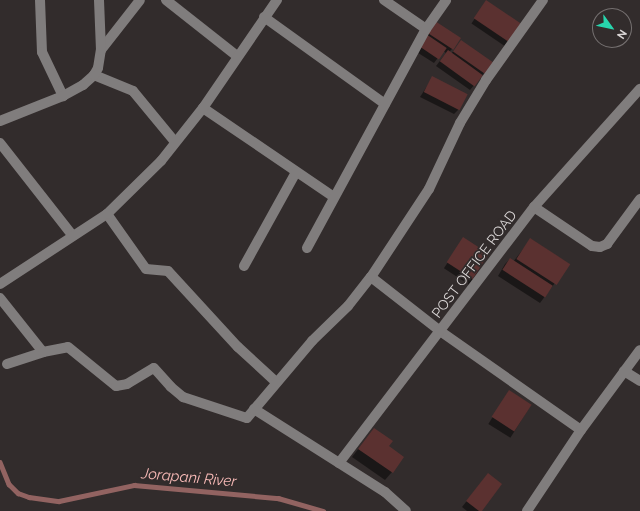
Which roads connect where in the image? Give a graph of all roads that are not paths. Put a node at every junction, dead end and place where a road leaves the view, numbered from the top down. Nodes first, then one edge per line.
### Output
1 (40, 0) edge
2 (99, 0) edge
3 (140, 0) edge
4 (166, 0) edge
5 (277, 0) edge
6 (384, 0) edge
7 (446, 0) edge
8 (543, 0) edge
9 (264, 17) junction
10 (426, 29) junction
11 (101, 50) junction
12 (237, 56) junction
13 (94, 75) junction
14 (640, 89) edge
15 (63, 96) junction
16 (385, 104) junction
17 (203, 108) junction
18 (0, 121) edge
19 (176, 142) junction
20 (0, 144) edge
21 (296, 172) junction
22 (334, 197) junction
23 (640, 199) edge
24 (534, 208) junction
25 (107, 214) junction
26 (73, 236) junction
27 (307, 248) dead end
28 (244, 266) dead end
29 (372, 277) junction
30 (0, 284) edge
31 (0, 298) edge
32 (440, 331) junction
33 (640, 350) edge
34 (43, 352) junction
35 (7, 364) dead end
36 (624, 371) junction
37 (640, 381) edge
38 (276, 382) junction
39 (254, 409) junction
40 (581, 430) junction
41 (339, 462) junction
42 (406, 511) edge
43 (527, 511) edge

1 - 15 street
2 - 11 street
3 - 11 street
4 - 12 street
5 - 9 street
6 - 10 street
7 - 10 street
8 - 29 street
9 - 12 street
9 - 16 street
10 - 16 street
11 - 13 street
12 - 17 street
13 - 15 street
13 - 19 street
14 - 24 street, POST OFFICE ROAD
15 - 18 street
16 - 22 street
17 - 19 street
17 - 21 street
19 - 25 street
20 - 26 street
21 - 22 street
21 - 28 street
22 - 27 street
23 - 24 street
24 - 32 street, POST OFFICE ROAD
25 - 26 street
25 - 38 street
26 - 30 street
29 - 32 street
29 - 38 street
31 - 34 street
32 - 40 street
32 - 41 street, POST OFFICE ROAD
33 - 36 street
34 - 35 street
34 - 39 street
36 - 37 street
36 - 40 street
38 - 39 street
39 - 41 street
40 - 43 street
41 - 42 street

